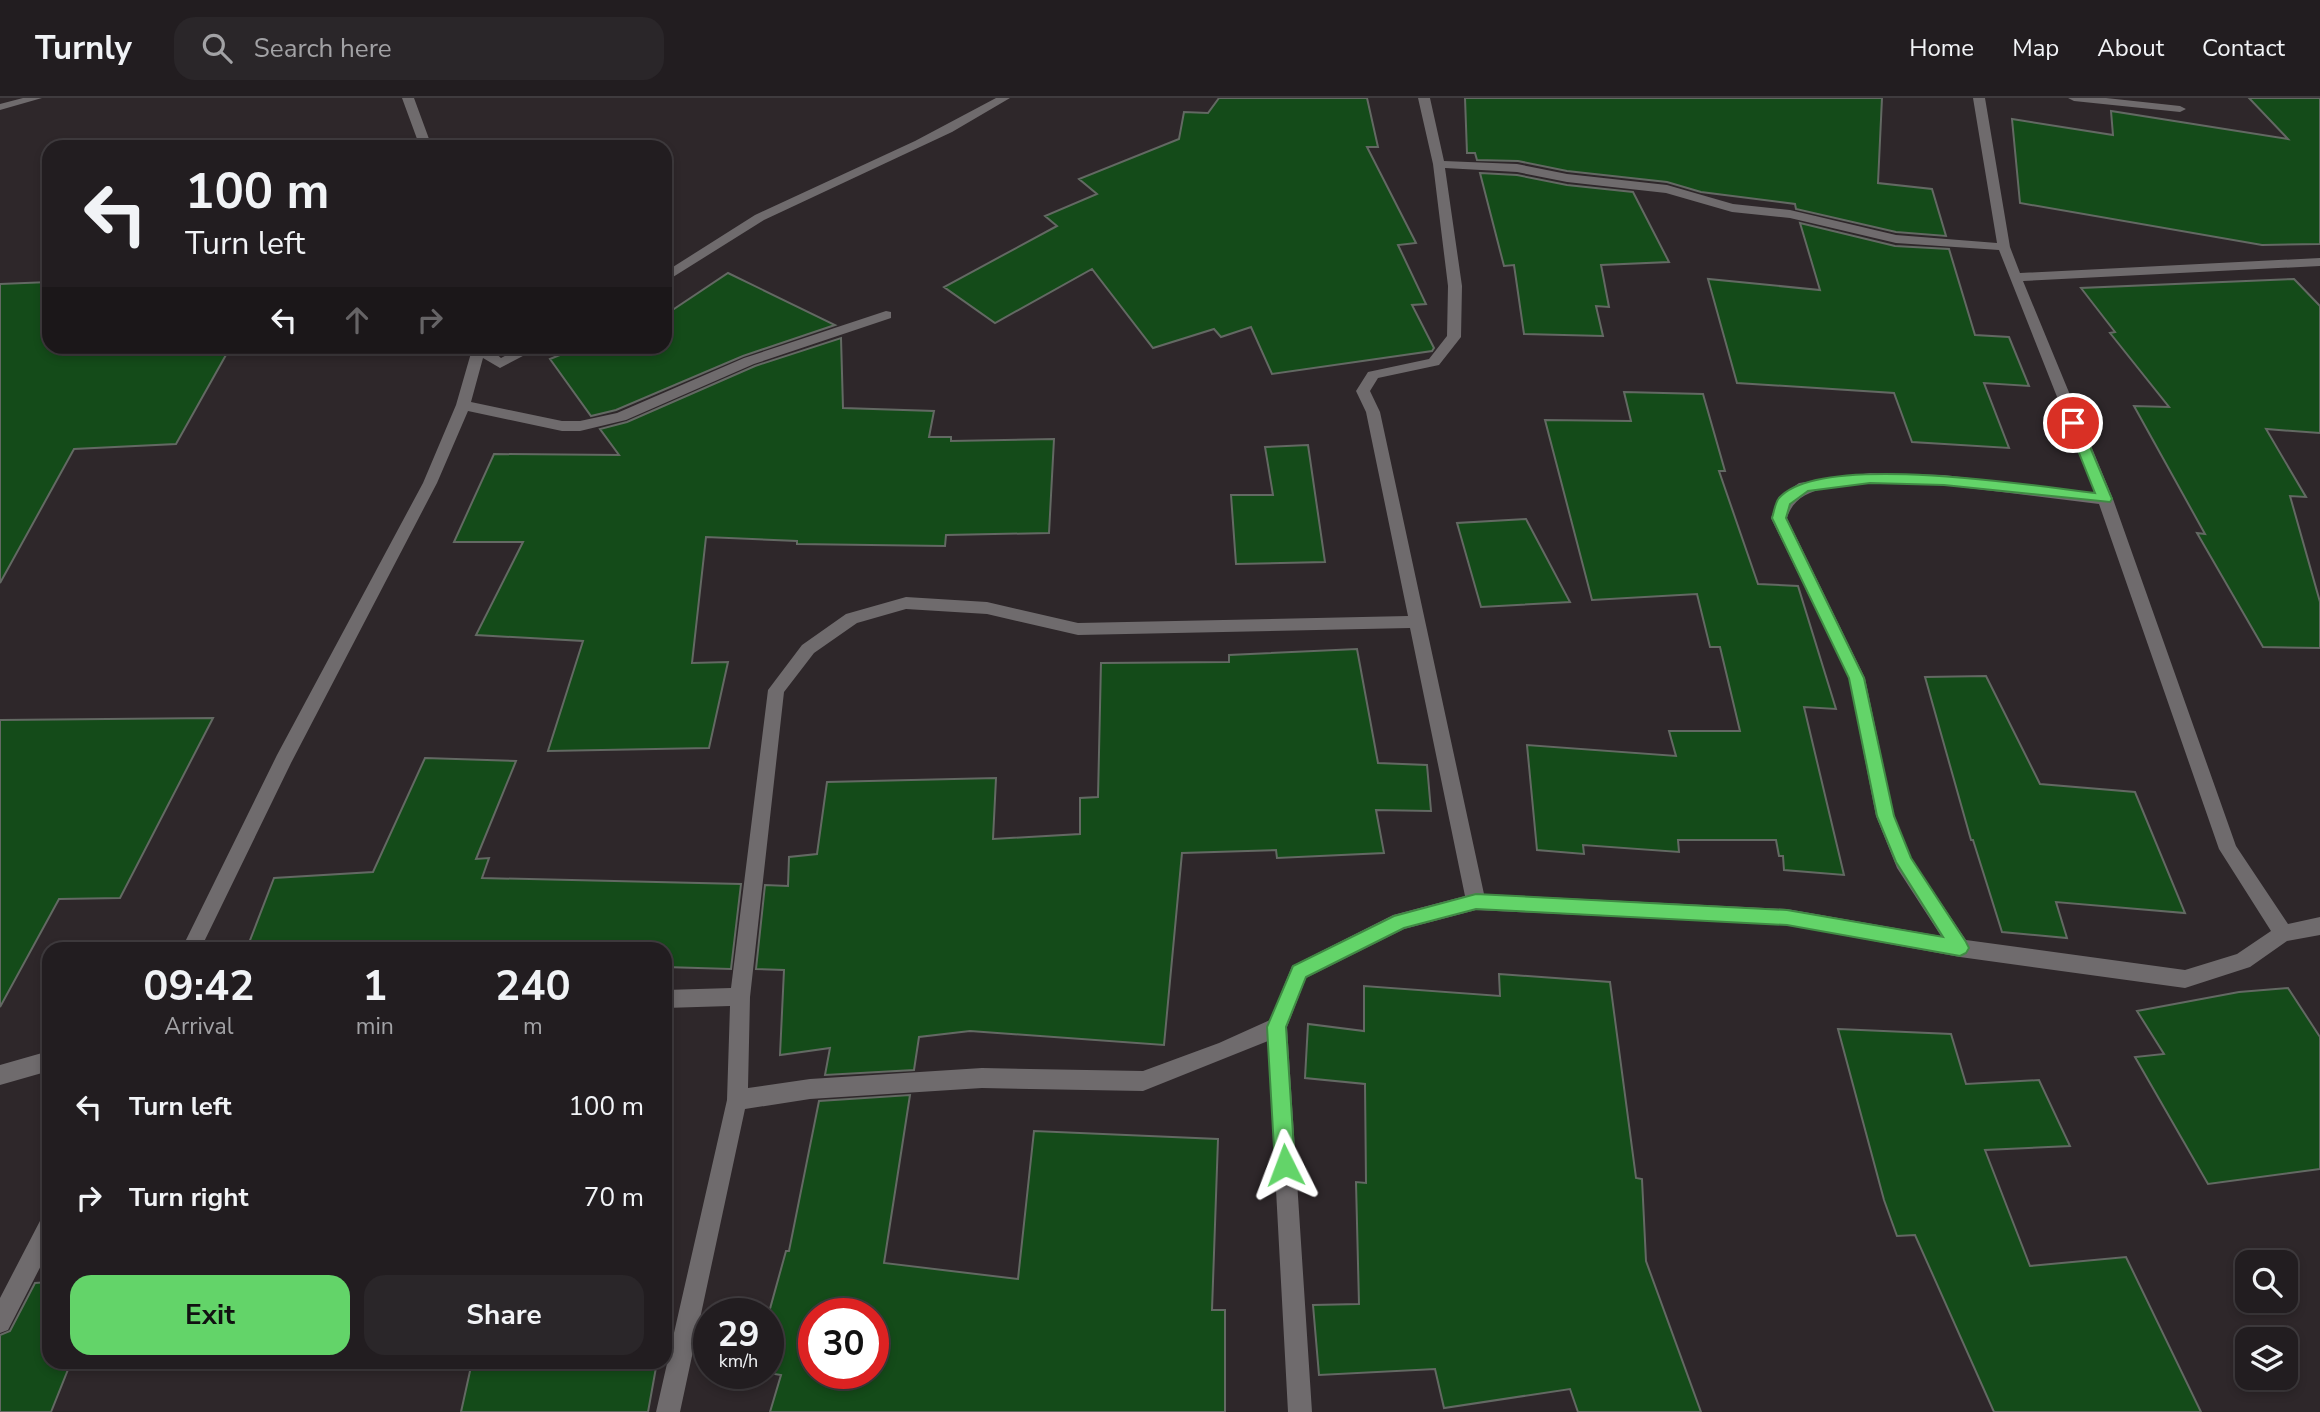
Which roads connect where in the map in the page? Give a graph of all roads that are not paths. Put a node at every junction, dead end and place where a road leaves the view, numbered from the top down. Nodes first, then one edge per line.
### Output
1 (36, 98) edge
2 (408, 98) edge
3 (1004, 98) edge
4 (1424, 98) edge
5 (1979, 98) edge
6 (2074, 98) edge
7 (0, 107) edge
8 (2180, 109) dead end
9 (423, 140) edge
10 (1438, 164) junction
11 (2004, 247) junction
12 (2320, 262) edge
13 (672, 273) edge
14 (2015, 277) junction
15 (886, 315) dead end
16 (478, 354) edge
17 (488, 354) edge
18 (520, 354) edge
19 (463, 405) junction
20 (2105, 499) junction
21 (1419, 622) junction
22 (1476, 902) junction
23 (2320, 926) edge
24 (2283, 933) junction
25 (194, 942) edge
26 (1960, 948) junction
27 (740, 997) junction
28 (672, 999) edge
29 (1277, 1027) junction
30 (42, 1063) edge
31 (0, 1075) edge
32 (737, 1100) junction
33 (42, 1241) edge
34 (0, 1322) edge
35 (668, 1412) edge
36 (1300, 1412) edge

1 - 7 street
2 - 9 street
3 - 13 street
4 - 10 street
5 - 11 street
6 - 8 street
10 - 11 street
10 - 21 street
11 - 14 street
12 - 14 street
14 - 20 street
15 - 19 street
16 - 19 street
17 - 18 street
19 - 25 street
20 - 24 street
20 - 26 street
21 - 22 street
21 - 27 street
22 - 26 street
22 - 29 street
23 - 24 street
24 - 26 street
27 - 28 street
27 - 32 street
29 - 32 street
29 - 36 street
30 - 31 street
32 - 35 street
33 - 34 street

